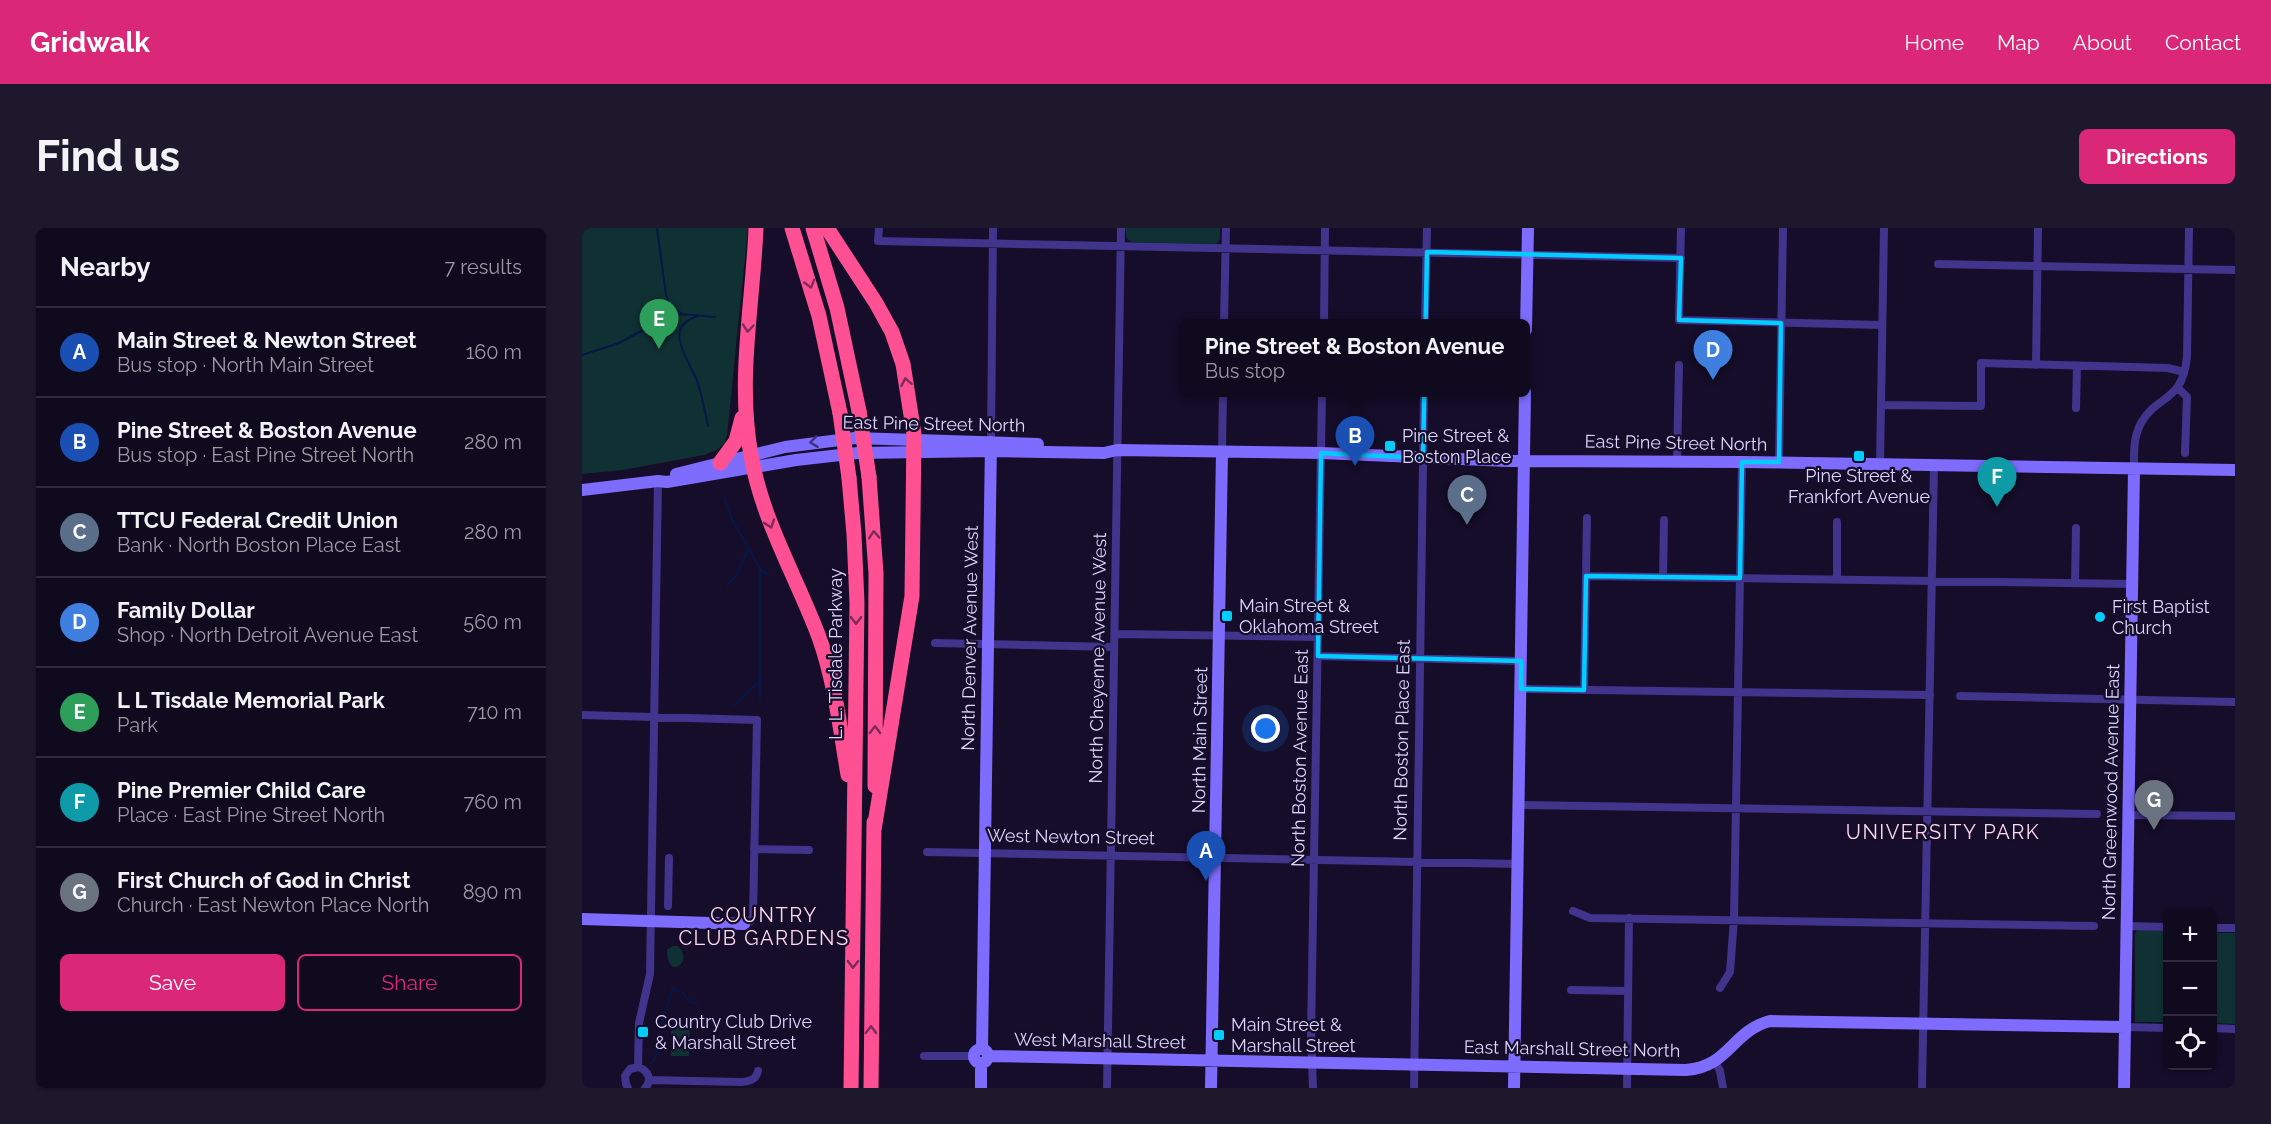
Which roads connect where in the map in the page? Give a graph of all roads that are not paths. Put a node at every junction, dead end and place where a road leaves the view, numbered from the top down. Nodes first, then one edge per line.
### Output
1 (756, 228) edge
2 (792, 228) edge
3 (813, 228) edge
4 (827, 228) edge
5 (879, 228) edge
6 (993, 228) edge
7 (1121, 228) edge
8 (1226, 228) edge
9 (1325, 228) edge
10 (1427, 228) edge
11 (1528, 228) edge
12 (1681, 228) edge
13 (1783, 228) edge
14 (1884, 228) edge
15 (2038, 228) edge
16 (2189, 228) edge
17 (993, 244) junction
18 (1121, 247) junction
19 (1226, 249) junction
20 (1325, 250) junction
21 (1427, 252) junction
22 (1528, 255) junction
23 (1680, 258) junction
24 (1938, 264) dead end
25 (2037, 266) junction
26 (2188, 269) junction
27 (2235, 270) edge
28 (1224, 319) edge
29 (1324, 319) edge
30 (1425, 319) edge
31 (1526, 319) edge
32 (1781, 323) junction
33 (1882, 325) junction
34 (1679, 365) dead end
35 (2036, 365) junction
36 (2077, 366) junction
37 (2184, 372) junction
38 (2176, 390) junction
39 (1223, 397) edge
40 (1322, 397) edge
41 (1424, 397) edge
42 (1525, 397) edge
43 (746, 400) junction
44 (1881, 405) junction
45 (2076, 408) dead end
46 (915, 446) junction
47 (991, 447) junction
48 (1117, 450) junction
49 (1222, 452) junction
50 (1321, 453) junction
51 (2185, 453) dead end
52 (1423, 458) junction
53 (1524, 460) junction
54 (752, 461) junction
55 (1677, 461) junction
56 (1742, 462) junction
57 (1779, 462) junction
58 (720, 463) junction
59 (1880, 464) junction
60 (1934, 465) junction
61 (2134, 469) junction
62 (2235, 470) edge
63 (658, 481) junction
64 (582, 489) edge
65 (1587, 518) dead end
66 (1664, 520) dead end
67 (1837, 522) dead end
68 (2076, 528) dead end
69 (1586, 576) junction
70 (1663, 576) junction
71 (1740, 578) junction
72 (1837, 579) junction
73 (1932, 581) junction
74 (2075, 583) junction
75 (2132, 584) junction
76 (1114, 634) junction
77 (1219, 634) junction
78 (1318, 637) junction
79 (935, 643) dead end
80 (988, 644) junction
81 (1114, 647) junction
82 (1318, 656) junction
83 (1420, 659) junction
84 (1521, 661) junction
85 (1521, 689) junction
86 (1584, 690) junction
87 (1737, 692) junction
88 (1930, 695) junction
89 (1960, 696) dead end
90 (2130, 700) junction
91 (2235, 702) edge
92 (582, 716) edge
93 (655, 717) junction
94 (1519, 805) junction
95 (1736, 808) junction
96 (1928, 810) junction
97 (2097, 814) dead end
98 (2128, 815) junction
99 (2235, 816) edge
100 (855, 820) junction
101 (874, 831) junction
102 (754, 849) junction
103 (809, 850) dead end
104 (927, 852) dead end
105 (985, 854) junction
106 (1112, 856) junction
107 (669, 858) dead end
108 (1215, 858) junction
109 (1314, 860) junction
110 (1416, 862) junction
111 (1518, 864) junction
112 (668, 906) dead end
113 (1573, 911) dead end
114 (582, 918) edge
115 (1629, 918) junction
116 (1734, 919) junction
117 (651, 920) junction
118 (1924, 922) junction
119 (744, 924) joint
120 (2094, 926) dead end
121 (2127, 926) junction
122 (2163, 927) edge
123 (2217, 928) edge
124 (2235, 928) edge
125 (1720, 988) dead end
126 (1571, 990) dead end
127 (1628, 991) junction
128 (1923, 1023) junction
129 (2125, 1027) junction
130 (2163, 1028) edge
131 (2217, 1028) edge
132 (2235, 1029) edge
133 (924, 1056) dead end
134 (981, 1056) junction
135 (1108, 1059) junction
136 (1212, 1060) junction
137 (1715, 1062) junction
138 (1312, 1063) junction
139 (1414, 1065) junction
140 (638, 1067) junction
141 (1514, 1067) junction
142 (1627, 1068) junction
143 (758, 1071) dead end
144 (647, 1084) edge
145 (741, 1085) edge
146 (628, 1088) edge
147 (850, 1088) edge
148 (870, 1088) edge
149 (981, 1088) edge
150 (1107, 1088) edge
151 (1212, 1088) edge
152 (1313, 1088) edge
153 (1414, 1088) edge
154 (1514, 1088) edge
155 (1627, 1088) edge
156 (1723, 1088) edge
157 (1922, 1088) edge
158 (2124, 1088) edge

1 -> 43 highway
2 -> 100 highway, L. L. Tisdale Parkway, bridge
101 -> 3 highway, bridge
46 -> 4 highway
5 - 17 street
6 - 17 street, North Denver Avenue West
7 - 18 street, North Cheyenne Avenue West
8 - 19 street
9 - 20 street
10 - 21 street
11 - 22 street
12 - 23 street
13 - 32 street
14 - 33 street
15 - 25 street
16 - 26 street
17 - 18 street
17 - 47 street, North Denver Avenue West
18 - 19 street
18 - 48 street, North Cheyenne Avenue West
19 - 20 street
19 - 28 street
20 - 21 street
20 - 29 street
21 - 22 street
21 - 30 street
22 - 23 street
22 - 31 street
23 - 32 street
24 - 25 street
25 - 26 street
25 - 35 street
26 - 27 street
26 - 37 street
32 - 33 street
32 - 57 street
33 - 44 street
34 - 55 street
35 - 36 street
35 - 44 street
36 - 37 street
36 - 45 street
37 - 38 street
38 - 51 street
38 - 61 street, North Greenwood Avenue East
39 - 49 street, North Main Street
40 - 50 street, North Boston Avenue East
41 - 52 street, North Boston Place East
42 - 53 street
43 - 54 highway
43 - 58 highway
44 - 59 street
46 - 47 street, East Pine Street North
46 - 54 street, East Pine Street North
46 - 101 highway
47 - 48 street, East Pine Street North
47 - 80 street, North Denver Avenue West
48 - 49 street, East Pine Street North
48 - 76 street, North Cheyenne Avenue West
49 - 50 street, East Pine Street North
49 - 77 street, North Main Street
50 - 52 street, East Pine Street North
50 - 78 street, North Boston Avenue East
52 - 53 street, East Pine Street North
52 - 83 street, North Boston Place East
53 - 55 street, East Pine Street North
53 - 84 street
54 - 58 street
54 - 63 street
54 -> 100 highway
55 - 56 street, East Pine Street North
56 - 57 street, East Pine Street North
56 - 71 street
57 - 59 street, East Pine Street North
58 - 63 street
59 - 60 street, East Pine Street North
60 - 61 street, East Pine Street North
60 - 73 street
61 - 62 street, East Pine Street North
61 - 75 street, North Greenwood Avenue East
63 - 64 street
63 - 93 street
65 - 69 street
66 - 70 street
67 - 72 street
68 - 74 street
69 - 70 street
69 - 86 street
70 - 71 street
71 - 72 street
71 - 87 street
72 - 73 street
73 - 74 street
73 - 88 street
74 - 75 street
75 - 90 street, North Greenwood Avenue East
76 - 77 street
76 - 81 street, North Cheyenne Avenue West
77 - 78 street
77 - 108 street, North Main Street
78 - 82 street, North Boston Avenue East
79 - 80 street
80 - 81 street
80 - 105 street, North Denver Avenue West
81 - 106 street, North Cheyenne Avenue West
82 - 83 street
82 - 109 street, North Boston Avenue East
83 - 84 street
83 - 110 street, North Boston Place East
84 - 85 street
85 - 86 street
85 - 94 street
86 - 87 street
87 - 88 street
87 - 95 street
88 - 96 street
89 - 90 street
90 - 91 street
90 - 98 street, North Greenwood Avenue East
92 - 93 street
93 - 102 street
93 - 117 street
94 - 95 street
94 - 111 street
95 - 96 street
95 - 116 street
96 - 97 street
96 - 118 street
98 - 99 street
98 - 121 street, North Greenwood Avenue East
100 -> 147 highway, L. L. Tisdale Parkway
148 -> 101 highway
102 - 103 street
102 - 119 street
104 - 105 street, West Newton Street
105 - 106 street, West Newton Street
105 - 134 street, North Denver Avenue West
106 - 108 street, West Newton Street
106 - 135 street, North Cheyenne Avenue West
107 - 112 street
108 - 109 street, West Newton Street
108 - 136 street, North Main Street
109 - 110 street, West Newton Street
109 - 138 street, North Boston Avenue East
110 - 111 street, West Newton Street
110 - 139 street, North Boston Place East
111 - 141 street
113 - 115 street
114 - 117 street
115 - 116 street
115 - 127 street
116 - 118 street
116 - 125 street
117 - 119 street
117 - 140 street
118 - 120 street
118 - 128 street
121 - 122 street
121 - 129 street, North Greenwood Avenue East
123 - 124 street
126 - 127 street
127 - 142 street
128 - 129 street, East Marshall Street North
128 - 137 street, East Marshall Street North
128 - 157 street
129 - 130 street, East Marshall Street North
129 - 158 street, North Greenwood Avenue East
131 - 132 street
133 - 134 street, West Marshall Street
134 - 135 street, West Marshall Street
134 - 149 street, North Denver Avenue West
135 - 136 street, West Marshall Street
135 - 150 street, North Cheyenne Avenue West
136 - 138 street, East Marshall Street North
136 - 151 street, North Main Street
137 - 142 street, East Marshall Street North
137 - 156 street
138 - 139 street, East Marshall Street North
138 - 152 street, North Boston Avenue East
139 - 141 street, East Marshall Street North
139 - 153 street, North Boston Place East
140 - 144 street
140 - 146 street
141 - 142 street, East Marshall Street North
141 - 154 street
142 - 155 street
143 - 145 street
144 - 145 street

